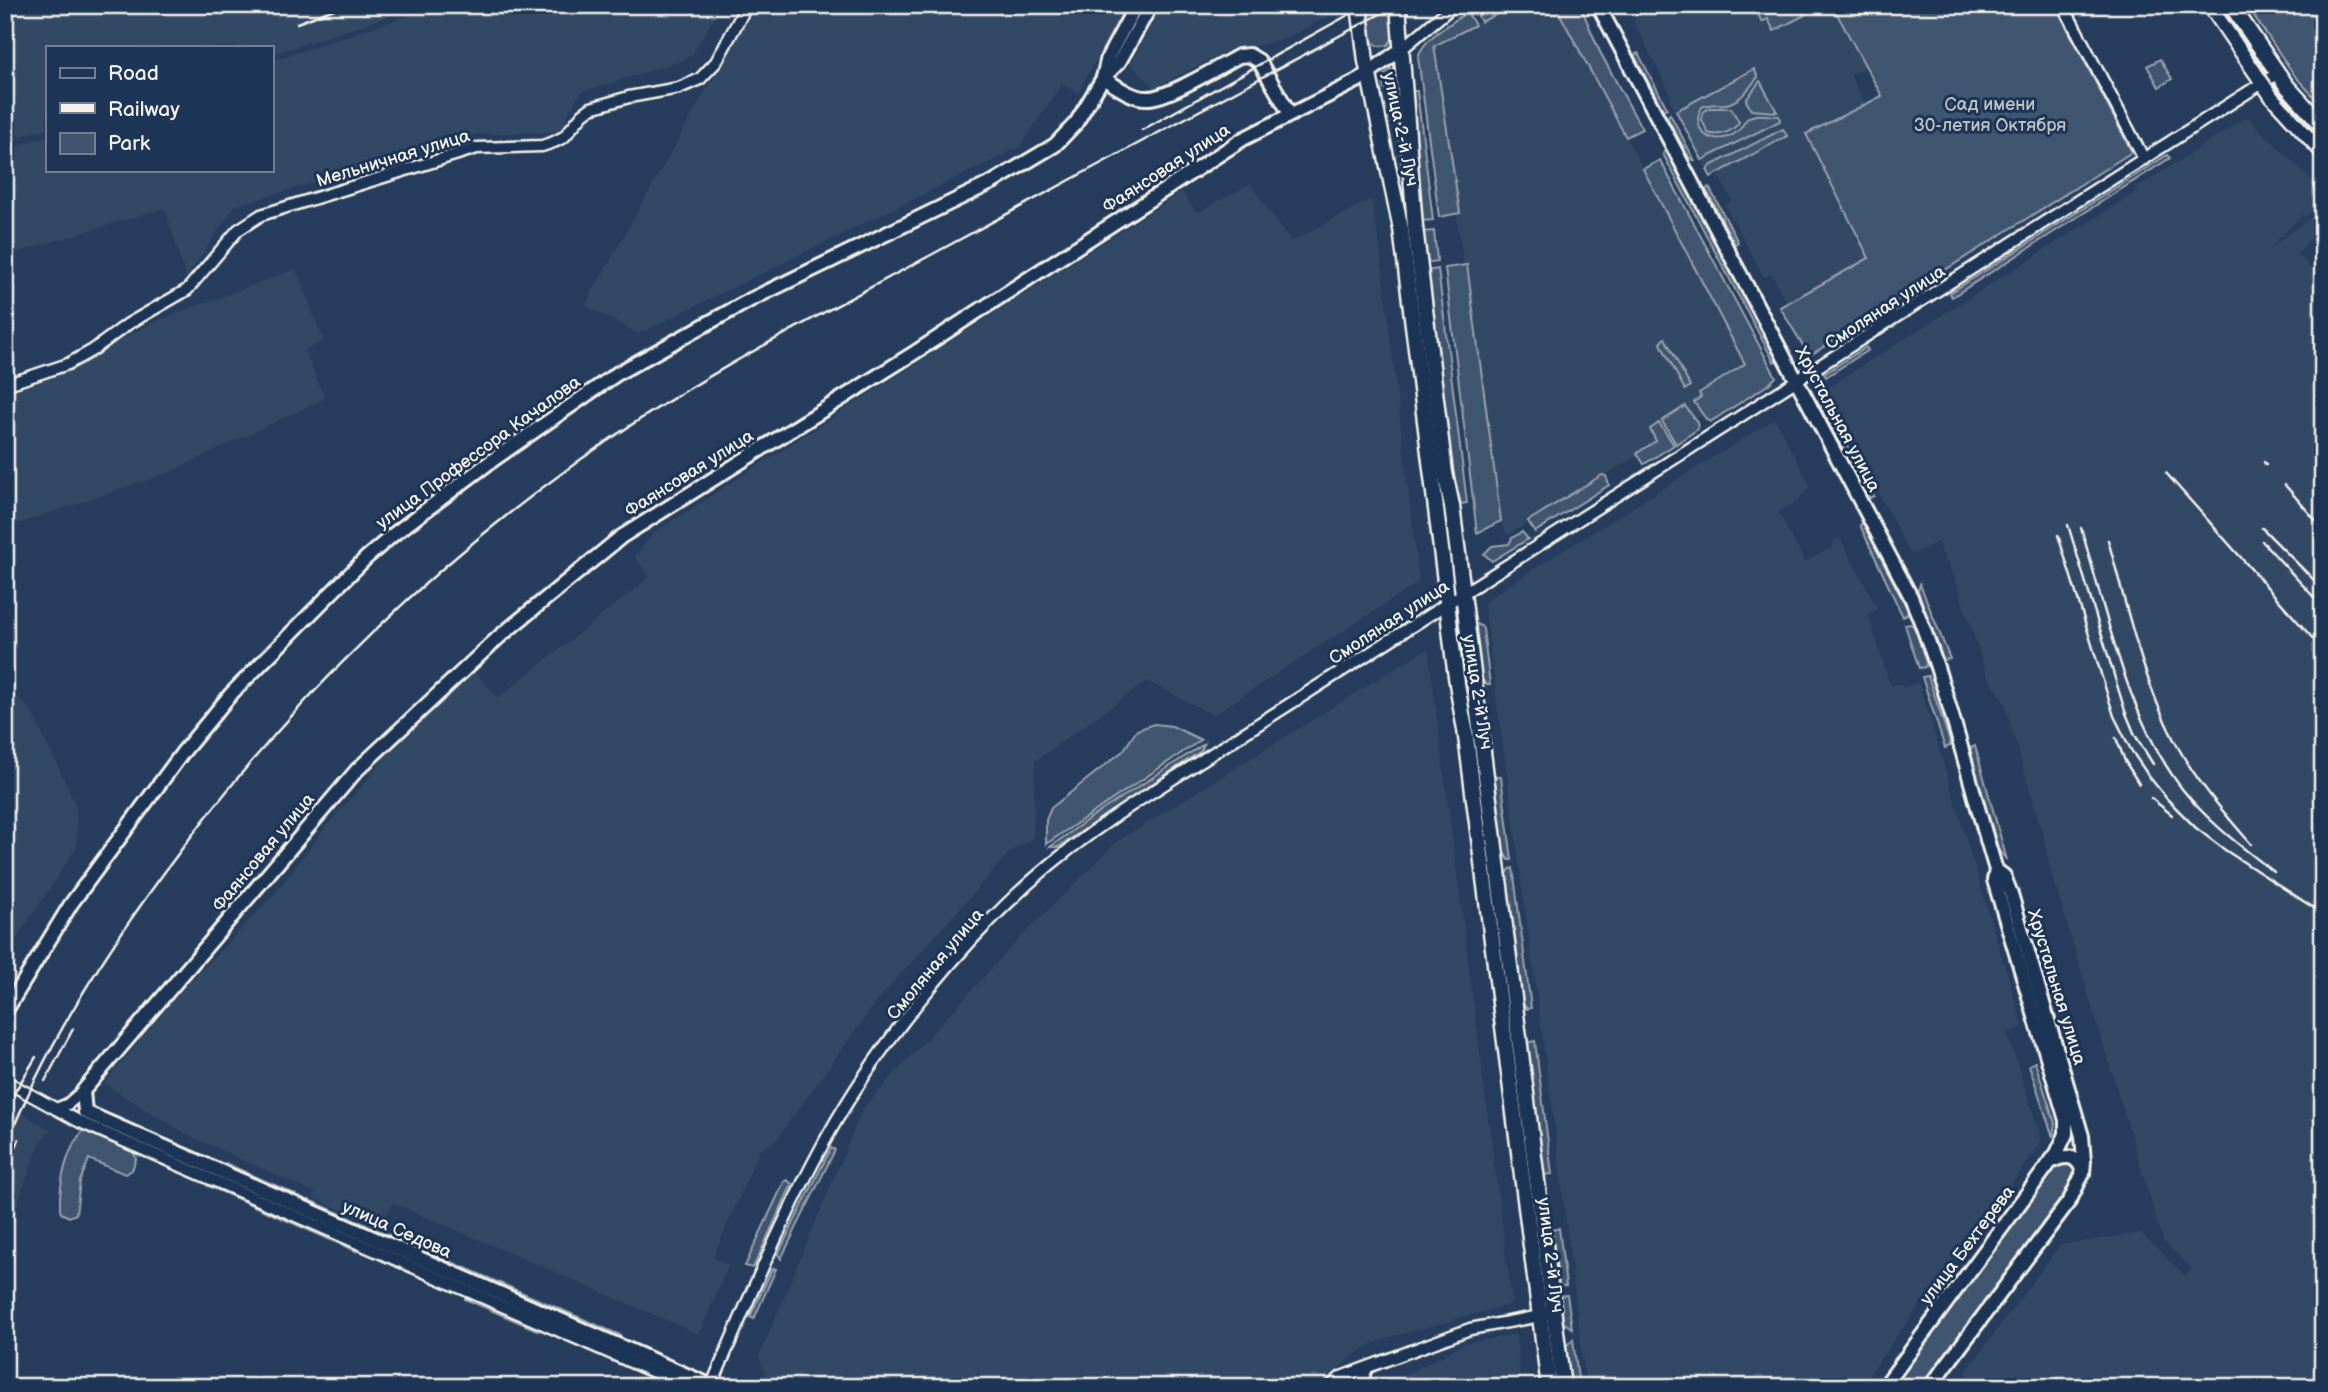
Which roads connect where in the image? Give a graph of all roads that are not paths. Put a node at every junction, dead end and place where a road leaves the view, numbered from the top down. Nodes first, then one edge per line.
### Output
1 (747, 5) edge
2 (1136, 5) edge
3 (1151, 5) edge
4 (1359, 5) edge
5 (1398, 5) edge
6 (1454, 5) edge
7 (1598, 5) edge
8 (2063, 5) edge
9 (2210, 5) edge
10 (2231, 5) edge
11 (1403, 48) junction
12 (1370, 72) junction
13 (2278, 73) junction
14 (1103, 79) junction
15 (2263, 83) junction
16 (1290, 114) junction
17 (2323, 126) edge
18 (2323, 152) edge
19 (2144, 159) junction
20 (1798, 380) junction
21 (5, 385) edge
22 (1463, 593) junction
23 (1448, 603) junction
24 (5, 1012) edge
25 (5, 1081) edge
26 (83, 1091) junction
27 (56, 1109) junction
28 (2072, 1119) junction
29 (2052, 1161) junction
30 (2083, 1173) junction
31 (1547, 1315) junction
32 (1367, 1368) junction
33 (712, 1386) edge
34 (688, 1387) edge
35 (1330, 1387) edge
36 (1360, 1387) edge
37 (1549, 1387) edge
38 (1563, 1387) edge
39 (1884, 1387) edge
40 (1930, 1387) edge

1 - 21 street, Мельничная улица
2 - 14 street, улица Профессора Качалова
3 - 14 street, улица Профессора Качалова
4 - 12 main road, улица 2-й Луч
5 - 11 main road, улица 2-й Луч
6 - 11 street, Фаянсовая улица
7 - 20 street, Хрустальная улица
8 - 19 street
9 - 15 main road
10 - 13 main road
11 - 12 street, Фаянсовая улица
11 - 22 main road, улица 2-й Луч
12 - 16 street, Фаянсовая улица
12 - 23 main road, улица 2-й Луч
13 - 15 street, Смоляная улица
13 - 17 main road
14 - 16 street
14 - 24 street, улица Профессора Качалова
15 - 18 main road
15 - 19 street, Смоляная улица
16 - 26 street, Фаянсовая улица
19 - 20 street, Смоляная улица
20 - 22 street, Смоляная улица
20 - 28 street, Хрустальная улица
22 - 23 street, Смоляная улица
22 - 31 main road, улица 2-й Луч
23 - 31 main road, улица 2-й Луч
23 - 33 street, Смоляная улица
25 - 27 street, улица Седова
26 - 27 street, Фаянсовая улица
26 - 33 street, улица Седова
27 - 34 street, улица Седова
28 - 29 street, улица Бехтерева
28 - 30 street
29 - 30 street
29 - 39 street, улица Бехтерева
30 - 40 street
31 - 32 street
31 - 37 main road, улица 2-й Луч
31 - 38 main road, улица 2-й Луч
32 - 35 street
32 - 36 street

